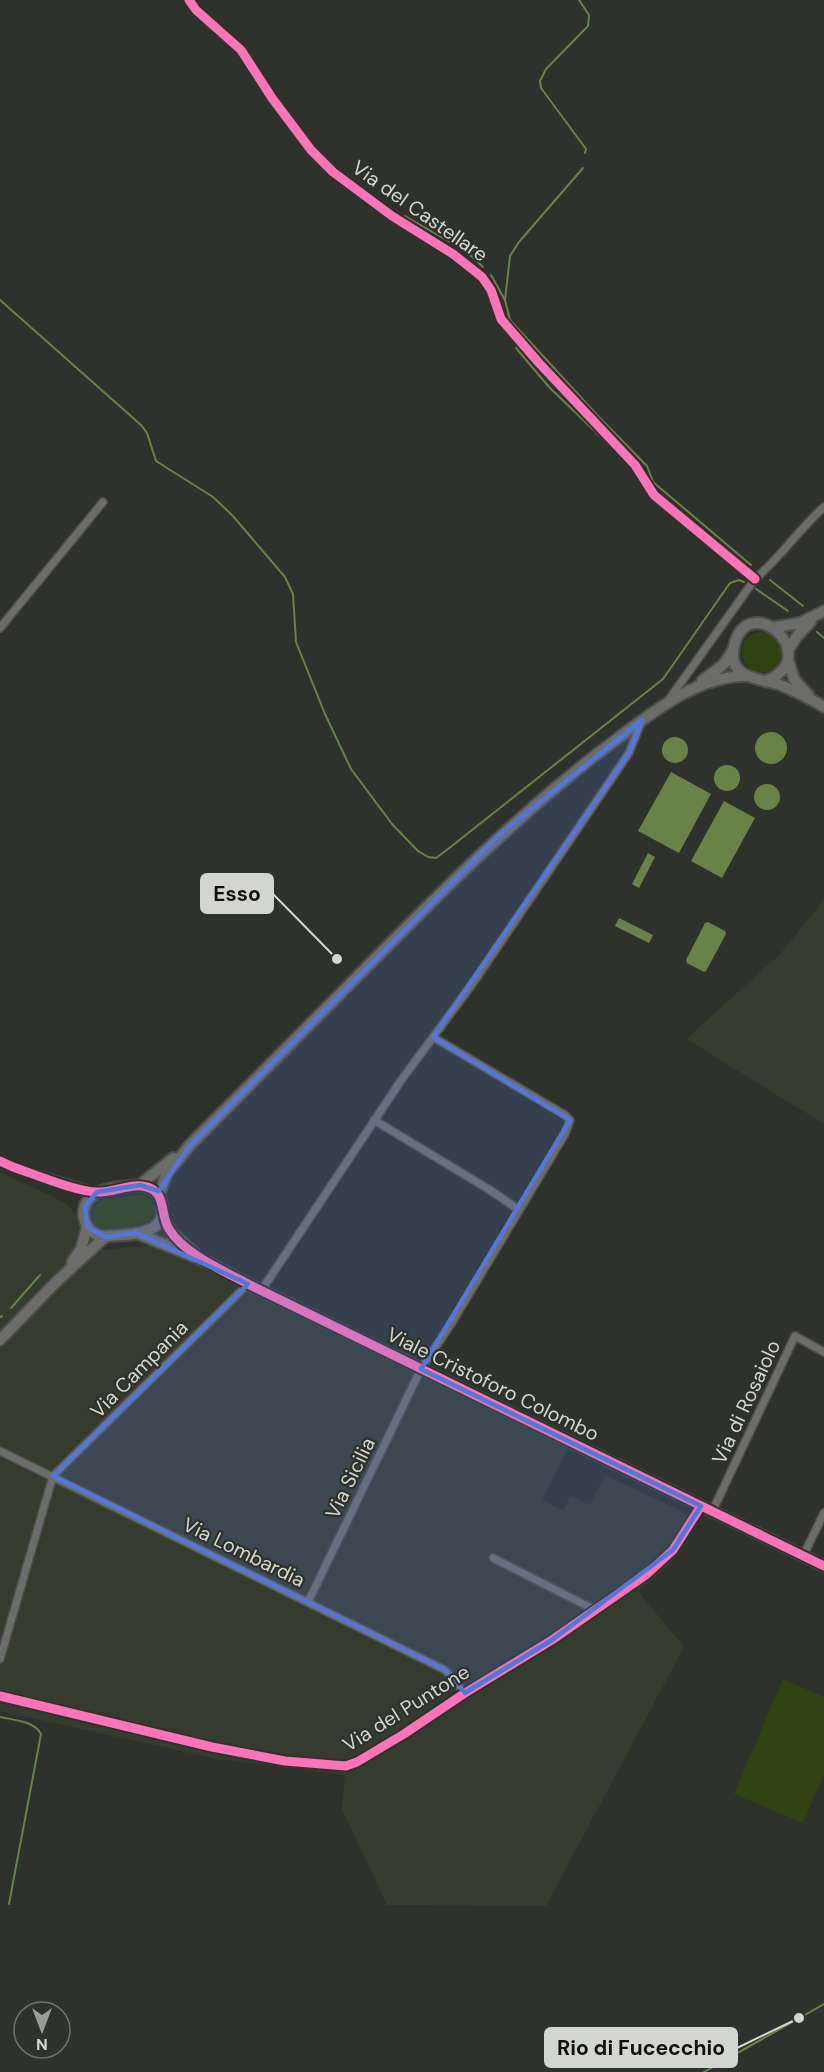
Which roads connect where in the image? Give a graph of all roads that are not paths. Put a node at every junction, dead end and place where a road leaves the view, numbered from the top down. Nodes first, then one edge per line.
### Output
1 (189, 0) edge
2 (102, 502) dead end
3 (824, 507) edge
4 (755, 579) junction
5 (823, 612) edge
6 (776, 627) junction
7 (0, 628) edge
8 (791, 646) junction
9 (733, 650) junction
10 (789, 663) junction
11 (746, 676) junction
12 (768, 680) junction
13 (688, 691) junction
14 (813, 700) junction
15 (667, 703) junction
16 (824, 707) edge
17 (642, 720) junction
18 (433, 1037) junction
19 (374, 1120) junction
20 (190, 1145) junction
21 (0, 1161) edge
22 (140, 1185) junction
23 (97, 1192) junction
24 (159, 1195) junction
25 (519, 1210) junction
26 (162, 1215) junction
27 (87, 1227) junction
28 (136, 1233) junction
29 (105, 1237) junction
30 (207, 1262) junction
31 (56, 1282) junction
32 (248, 1284) junction
33 (261, 1291) junction
34 (0, 1340) edge
35 (824, 1352) edge
36 (421, 1369) junction
37 (0, 1451) edge
38 (53, 1476) junction
39 (701, 1506) junction
40 (712, 1512) junction
41 (824, 1513) edge
42 (803, 1556) junction
43 (493, 1558) dead end
44 (824, 1566) edge
45 (308, 1602) junction
46 (595, 1610) junction
47 (0, 1659) edge
48 (465, 1692) junction
49 (0, 1696) edge

1 - 4 street, Via del Castellare
2 - 7 street
3 - 4 street
4 - 15 street
5 - 6 main road
5 - 8 main road
6 - 8 main road
6 - 9 main road
8 - 10 main road
9 - 11 main road
9 - 13 main road
10 - 12 main road
10 - 14 main road
11 - 12 main road
11 - 13 main road
12 - 14 main road
13 - 15 main road
14 - 16 main road
15 - 17 main road
17 - 18 street
17 - 20 main road
18 - 19 street
18 - 25 street, Via Sicilia
19 - 25 street
19 - 33 street
20 - 22 main road
20 - 24 main road
21 - 23 street
22 - 23 main road
22 - 24 main road
23 - 27 main road
24 - 26 main road
25 - 36 street, Via Sicilia
26 - 28 main road
26 - 30 main road, Viale Cristoforo Colombo
27 - 29 main road
27 - 31 main road
28 - 29 main road
28 - 30 main road, Viale Cristoforo Colombo
29 - 31 main road
30 - 32 main road, Viale Cristoforo Colombo
31 - 34 main road
32 - 33 main road, Viale Cristoforo Colombo
32 - 38 street, Via Campania
33 - 36 main road, Viale Cristoforo Colombo
35 - 40 street, Via di Rosaiolo
36 - 39 main road, Viale Cristoforo Colombo
36 - 45 street, Via Sicilia
37 - 38 street, Via Lombardia
38 - 45 street, Via Lombardia
38 - 47 street
39 - 40 main road, Viale Cristoforo Colombo
39 - 46 street, Via del Puntone
40 - 42 main road, Viale Cristoforo Colombo
41 - 42 street
42 - 44 main road, Viale Cristoforo Colombo
43 - 46 street
45 - 48 street, Via Lombardia
46 - 48 street, Via del Puntone
48 - 49 street, Via del Puntone

